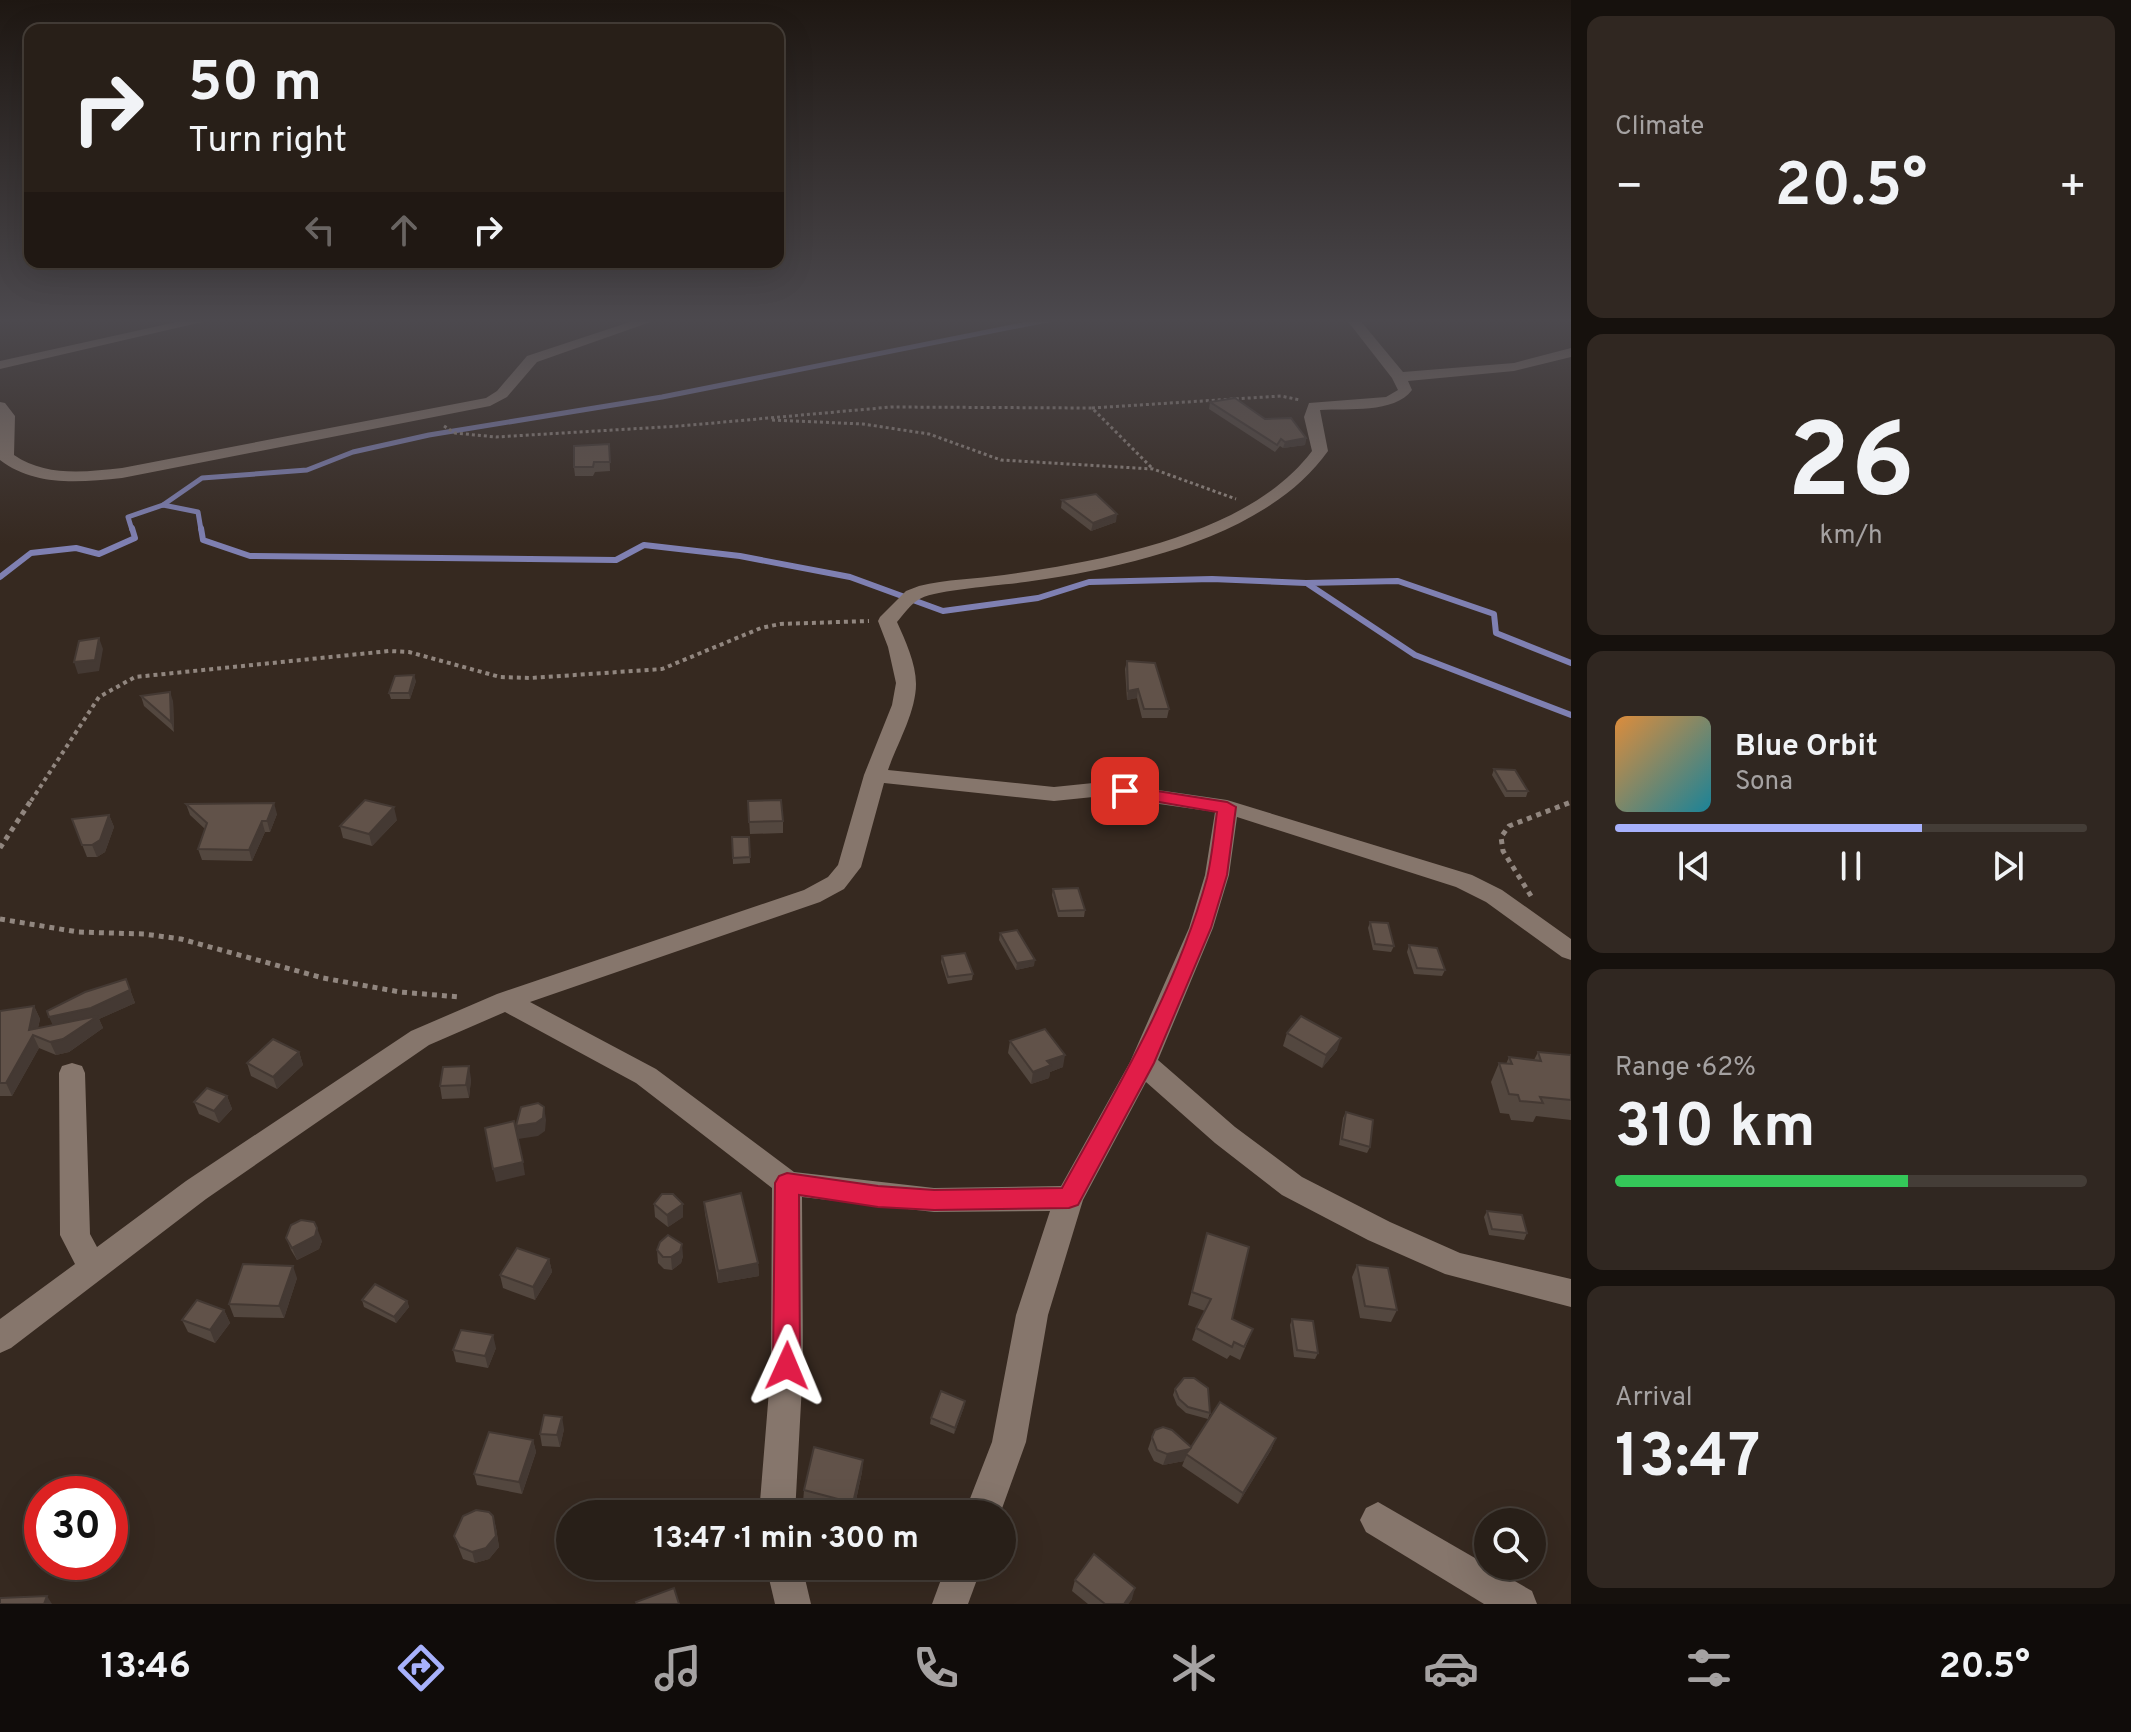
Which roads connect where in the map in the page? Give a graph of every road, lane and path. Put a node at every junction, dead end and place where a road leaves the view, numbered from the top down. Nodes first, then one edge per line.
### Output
1 (502, 394) edge
2 (1402, 394) edge
3 (0, 406) edge
4 (1314, 406) junction
5 (1092, 408) junction
6 (753, 419) junction
7 (442, 425) dead end
8 (1153, 469) junction
9 (1258, 507) junction
10 (887, 621) junction
11 (875, 775) junction
12 (1571, 802) edge
13 (1227, 807) junction
14 (0, 848) edge
15 (1533, 899) dead end
16 (0, 920) edge
17 (1571, 951) edge
18 (460, 997) dead end
19 (506, 1001) junction
20 (1143, 1063) junction
21 (72, 1073) dead end
22 (787, 1183) junction
23 (1069, 1198) junction
24 (93, 1268) junction
25 (1571, 1293) edge
26 (0, 1338) edge
27 (778, 1500) edge
28 (987, 1500) edge
29 (1378, 1520) dead end
30 (787, 1580) edge
31 (959, 1580) edge
32 (793, 1604) edge
33 (950, 1604) edge
34 (1519, 1604) edge

1 - 3 street
2 - 4 street
4 - 5 path
4 - 9 street
5 - 6 path
5 - 8 path
6 - 7 path
6 - 8 path
8 - 9 path
9 - 10 street
10 - 11 street
10 - 14 path
11 - 13 street
11 - 19 street
12 - 15 path
13 - 17 street
13 - 20 street
16 - 18 path
19 - 22 street
19 - 24 street
20 - 23 street
20 - 25 street
21 - 24 street
22 - 23 street
22 - 27 street
23 - 28 street
24 - 26 street
29 - 34 street
30 - 32 street
31 - 33 street

